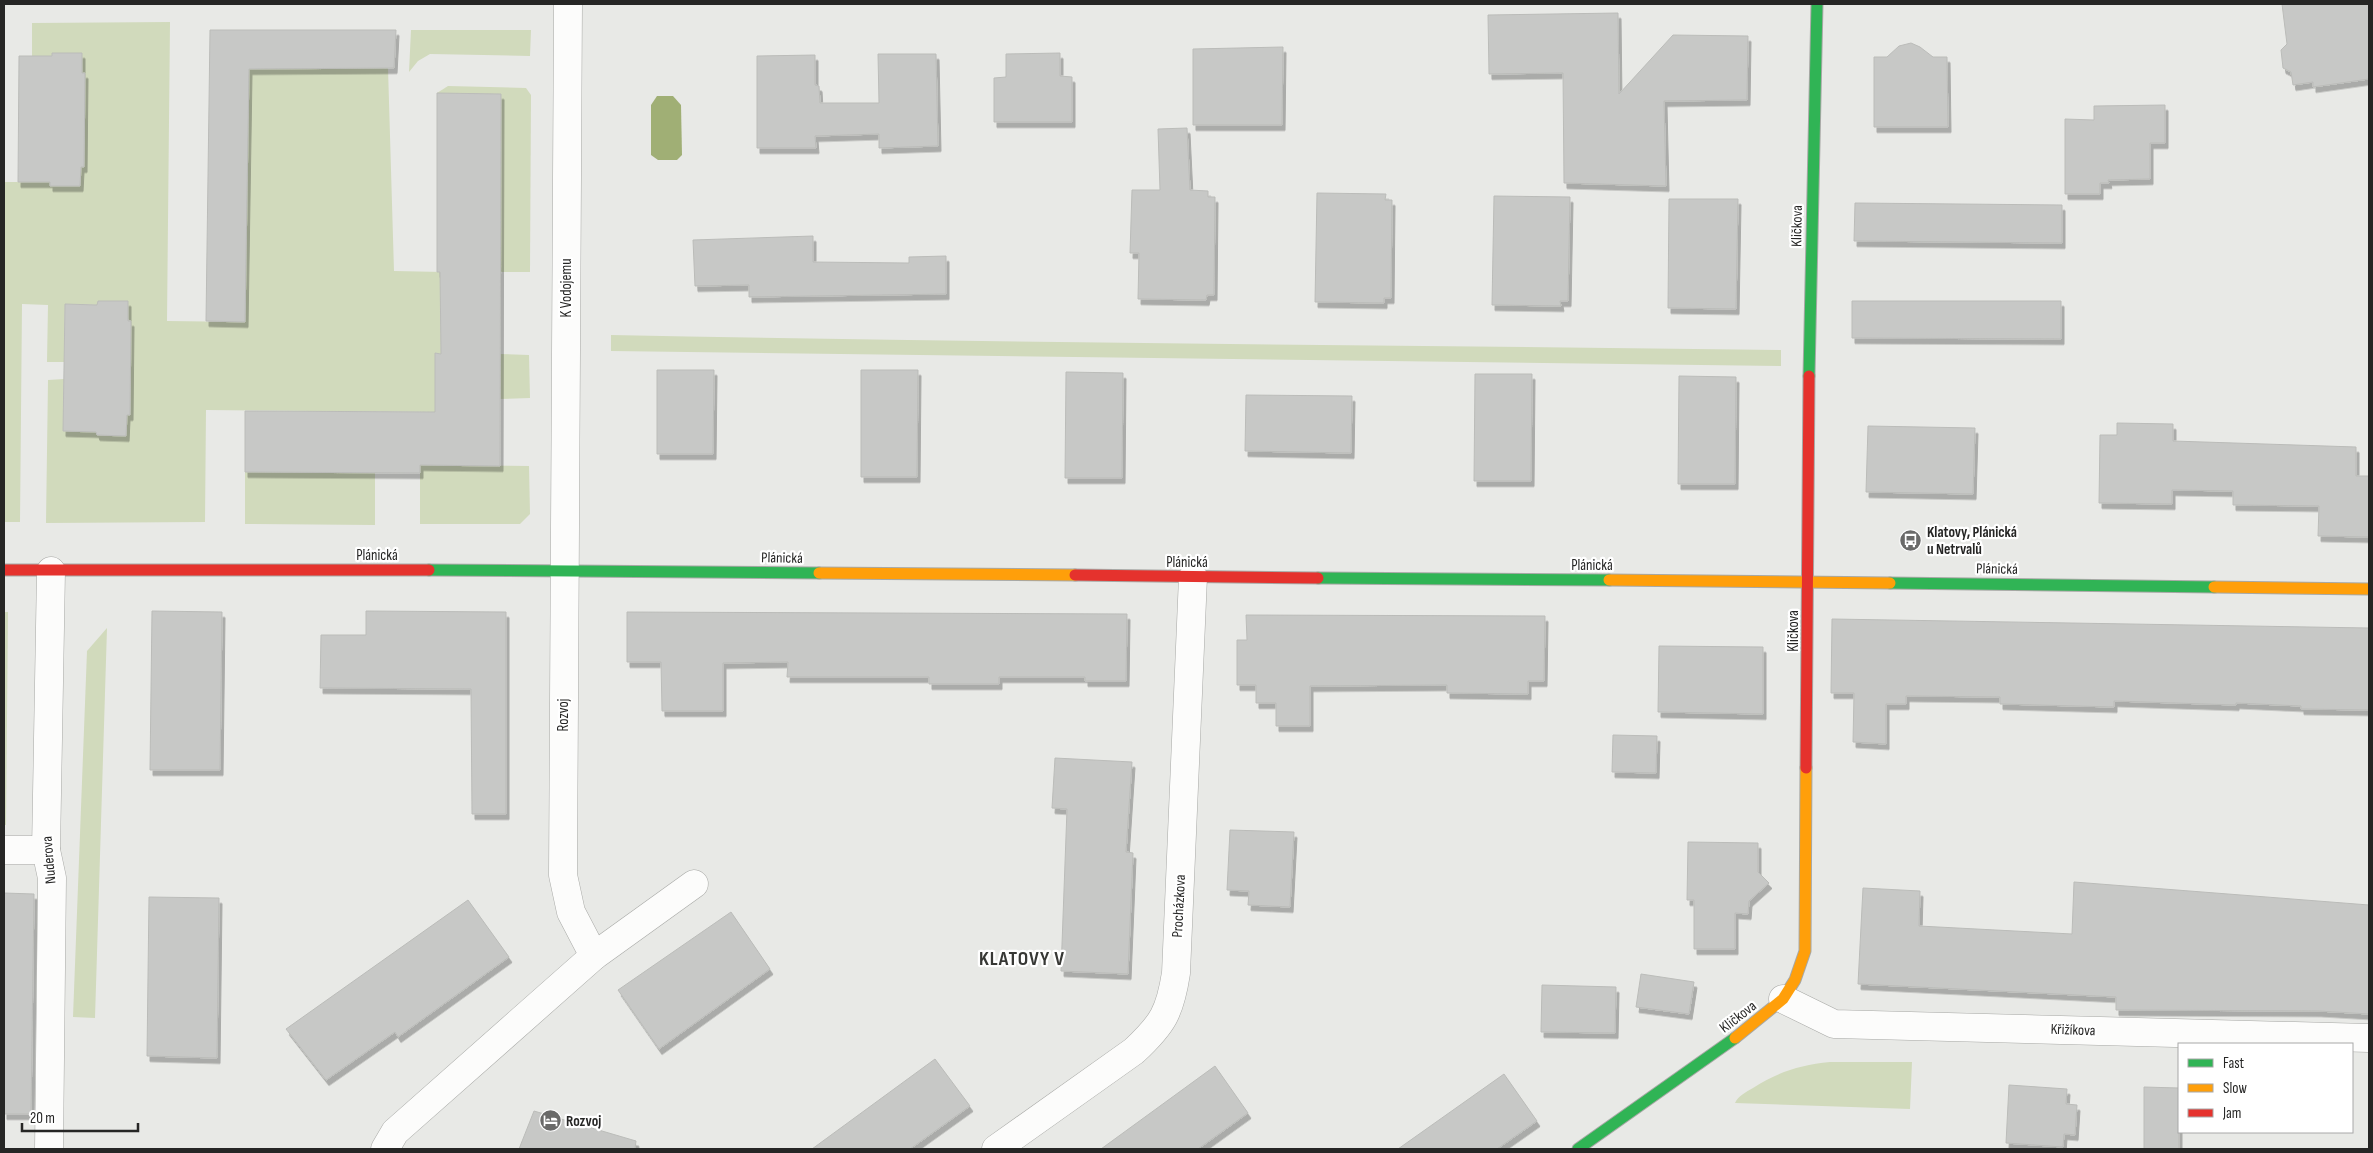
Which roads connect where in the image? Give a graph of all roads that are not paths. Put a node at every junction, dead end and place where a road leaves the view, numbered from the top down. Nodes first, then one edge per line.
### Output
1 (568, 4) edge
2 (1817, 4) edge
3 (4, 570) edge
4 (51, 571) junction
5 (564, 571) junction
6 (1193, 577) junction
7 (1807, 582) junction
8 (2369, 589) edge
9 (4, 850) edge
10 (46, 850) junction
11 (694, 884) dead end
12 (594, 956) junction
13 (1783, 999) junction
14 (2369, 1038) edge
15 (49, 1149) edge
16 (385, 1149) edge
17 (996, 1149) edge
18 (1578, 1149) edge

1 - 5 street, K Vodojemu
2 - 7 main road, Kličkova
3 - 4 main road, Plánická
4 - 5 main road, Plánická
4 - 10 street, Nuderova
5 - 6 main road, Plánická
5 - 12 street, Rozvoj
6 - 7 main road, Plánická
6 - 17 street, Procházkova
7 - 8 main road, Plánická
7 - 13 main road, Kličkova
9 - 10 street
10 - 15 street, Nuderova
11 - 12 street
12 - 16 street
13 - 14 street, Křižíkova
13 - 18 main road, Kličkova

